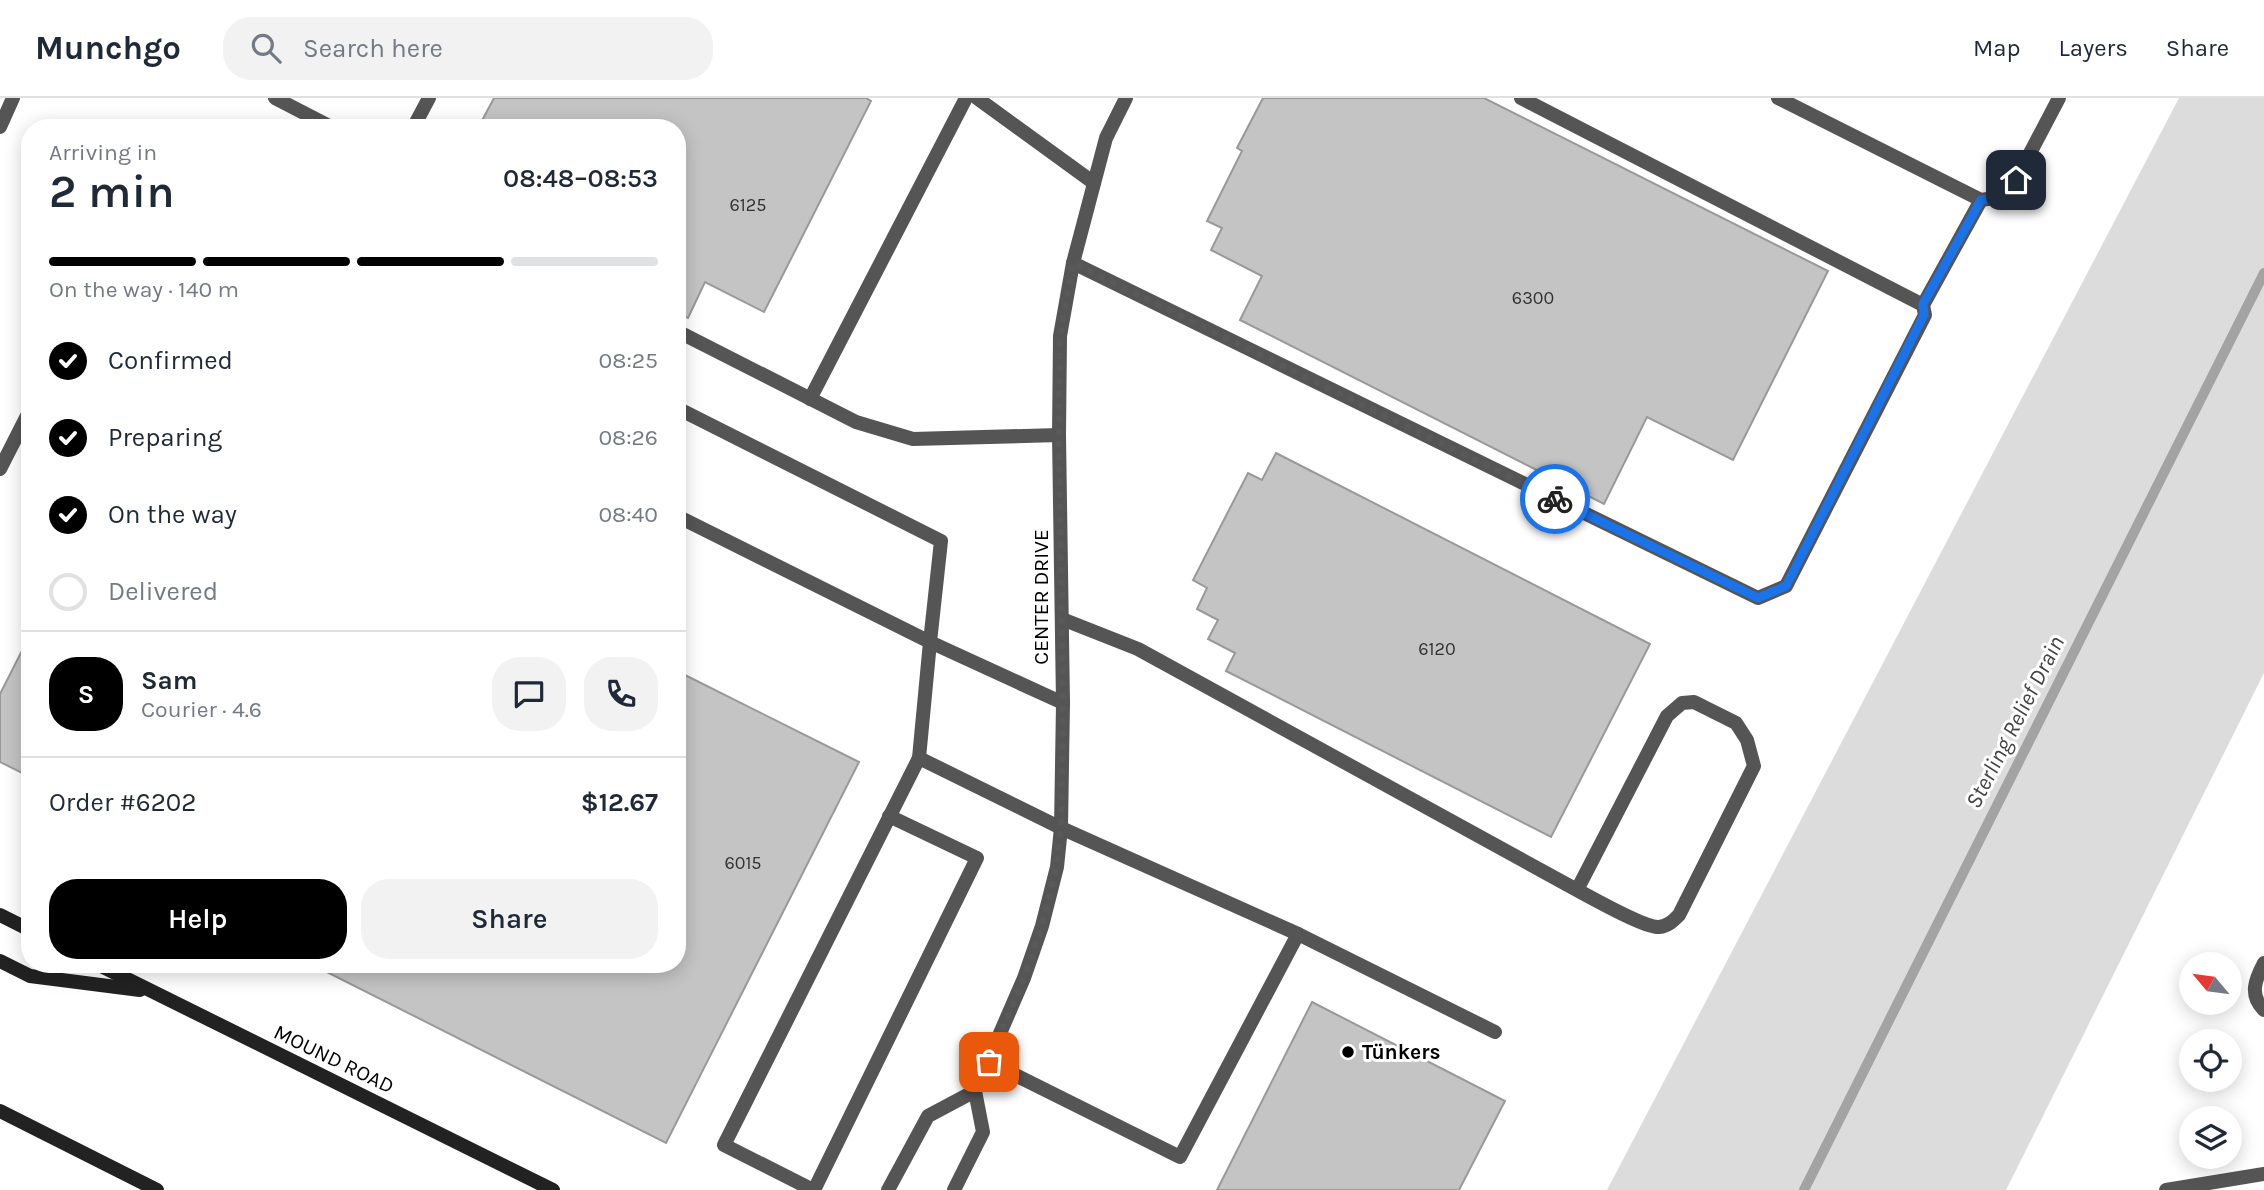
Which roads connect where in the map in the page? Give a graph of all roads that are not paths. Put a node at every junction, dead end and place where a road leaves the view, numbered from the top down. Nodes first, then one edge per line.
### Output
1 (13, 98) edge
2 (275, 98) edge
3 (429, 98) edge
4 (966, 98) edge
5 (977, 98) edge
6 (1126, 98) edge
7 (1521, 98) edge
8 (1779, 98) edge
9 (2059, 98) edge
10 (316, 119) edge
11 (418, 119) edge
12 (0, 127) edge
13 (1094, 183) junction
14 (1981, 200) junction
15 (1073, 263) junction
16 (1923, 304) junction
17 (686, 336) edge
18 (810, 399) junction
19 (686, 413) edge
20 (21, 428) edge
21 (1059, 435) junction
22 (0, 469) edge
23 (686, 520) edge
24 (1062, 619) junction
25 (930, 642) junction
26 (1063, 703) junction
27 (919, 758) junction
28 (889, 816) junction
29 (1061, 828) junction
30 (1577, 890) junction
31 (0, 915) edge
32 (21, 926) edge
33 (1298, 934) junction
34 (0, 961) edge
35 (2264, 963) edge
36 (21, 972) edge
37 (24, 973) edge
38 (115, 973) edge
39 (152, 992) junction
40 (2264, 1010) edge
41 (1495, 1032) dead end
42 (989, 1062) junction
43 (975, 1091) junction
44 (0, 1111) edge
45 (2264, 1174) edge
46 (157, 1190) edge
47 (553, 1190) edge
48 (814, 1190) edge
49 (888, 1190) edge
50 (954, 1190) edge
51 (2166, 1190) edge

1 - 12 street
2 - 10 street
3 - 11 street
4 - 18 street
5 - 13 street
6 - 13 street, CENTER DRIVE
7 - 16 street
8 - 14 street
9 - 14 street
13 - 15 street, CENTER DRIVE
14 - 16 street
15 - 16 street
15 - 21 street, CENTER DRIVE
17 - 18 street
18 - 21 street
19 - 25 street
20 - 22 street
21 - 24 street, CENTER DRIVE
23 - 25 street
24 - 26 street, CENTER DRIVE
24 - 30 street
25 - 26 street
25 - 27 street
26 - 29 street, CENTER DRIVE
27 - 28 street
27 - 29 street
28 - 48 street
28 - 48 street
29 - 33 street
29 - 42 street, CENTER DRIVE
30 - 30 street
31 - 32 main road
33 - 41 street
33 - 42 street
34 - 36 main road
35 - 40 street
37 - 39 main road
38 - 39 main road, MOUND ROAD
39 - 47 main road, MOUND ROAD
42 - 43 street, CENTER DRIVE
43 - 49 street
43 - 50 street
44 - 46 main road
45 - 51 street

